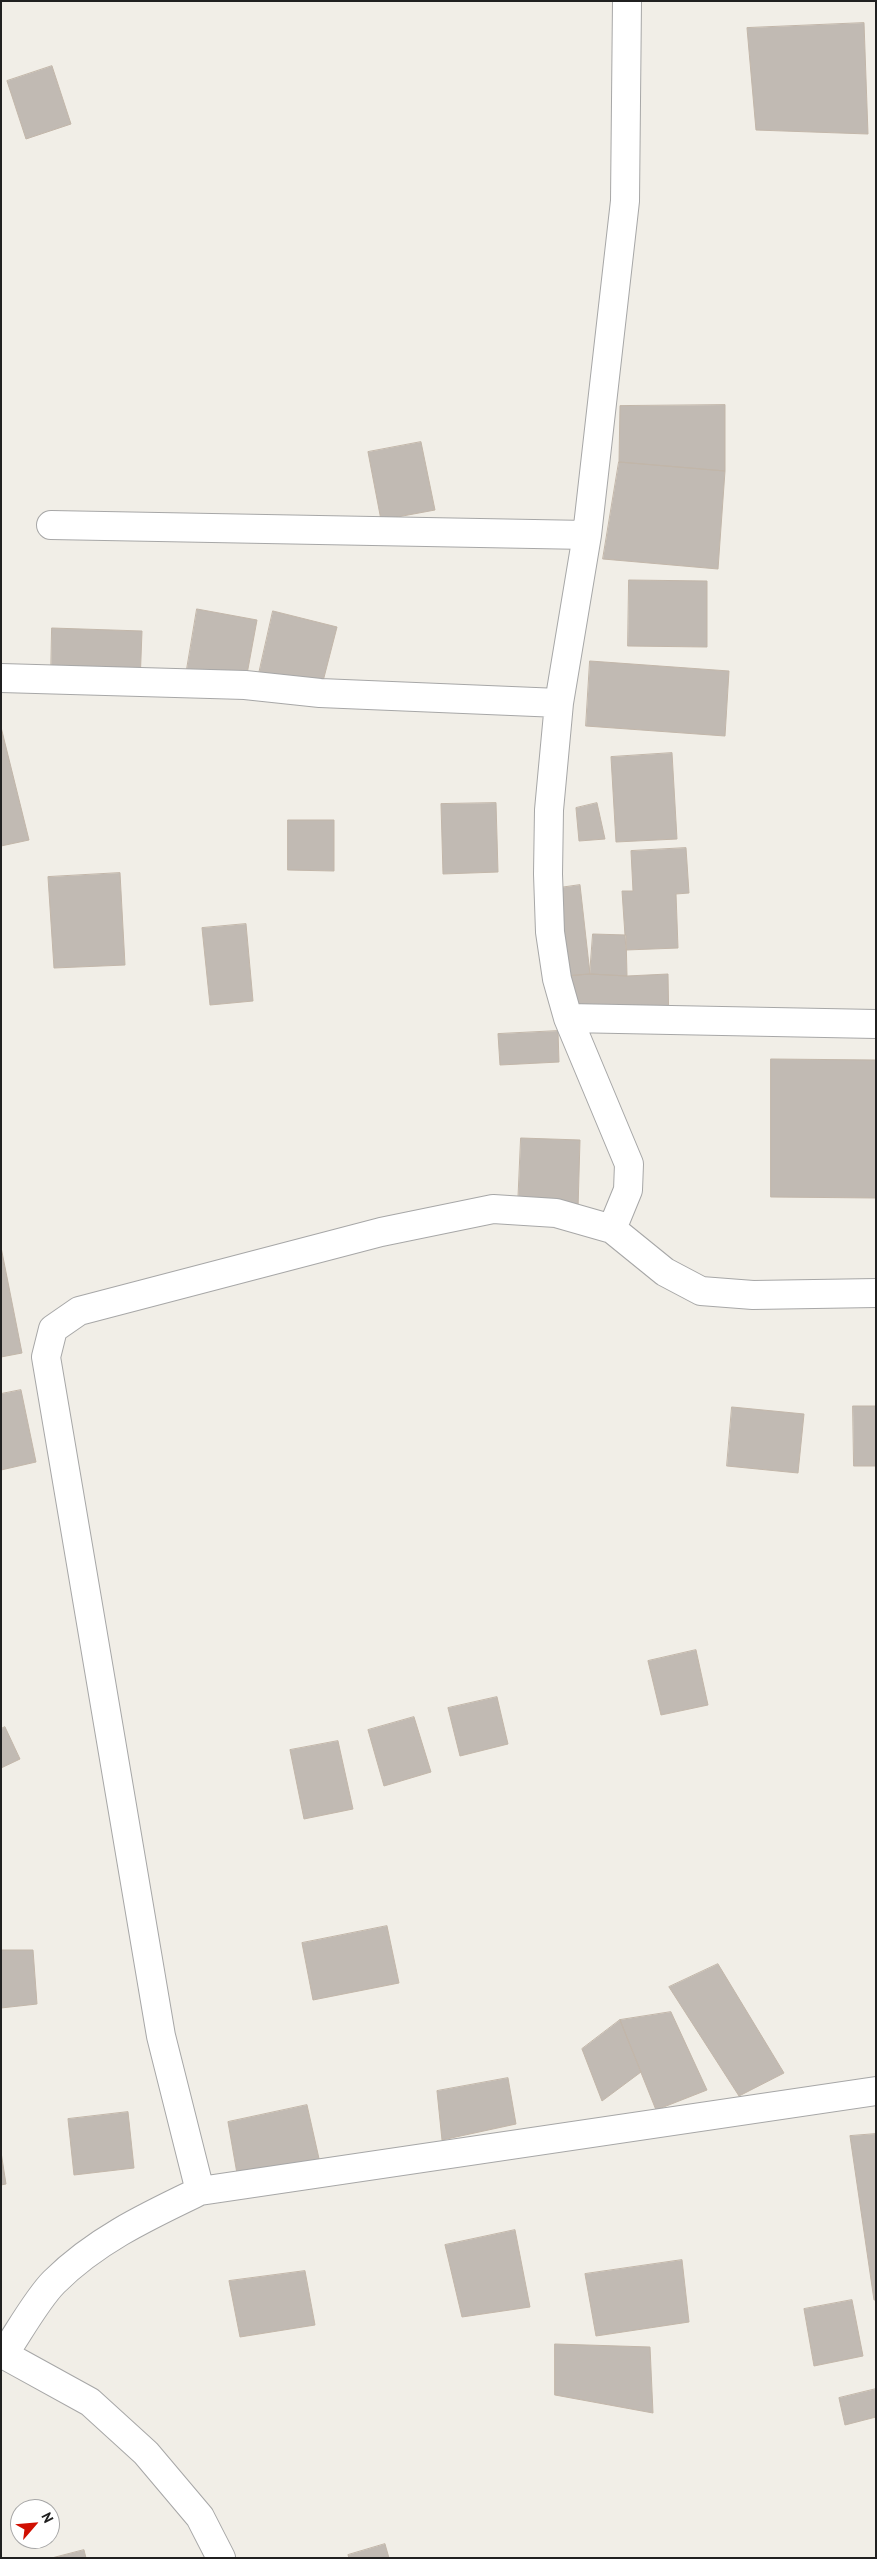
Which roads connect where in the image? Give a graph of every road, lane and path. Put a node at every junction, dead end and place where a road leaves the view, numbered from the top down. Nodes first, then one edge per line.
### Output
1 (627, 1) edge
2 (50, 525) dead end
3 (587, 535) junction
4 (1, 678) edge
5 (560, 704) junction
6 (568, 1018) junction
7 (876, 1024) edge
8 (612, 1229) junction
9 (876, 1293) edge
10 (876, 2091) edge
11 (200, 2191) junction
12 (3, 2354) edge
13 (221, 2558) edge

1 - 3 street
2 - 3 street
3 - 5 street
4 - 5 street
5 - 6 street
6 - 7 street
6 - 8 street
8 - 9 street
8 - 11 street
10 - 11 street
11 - 12 street
12 - 13 street

